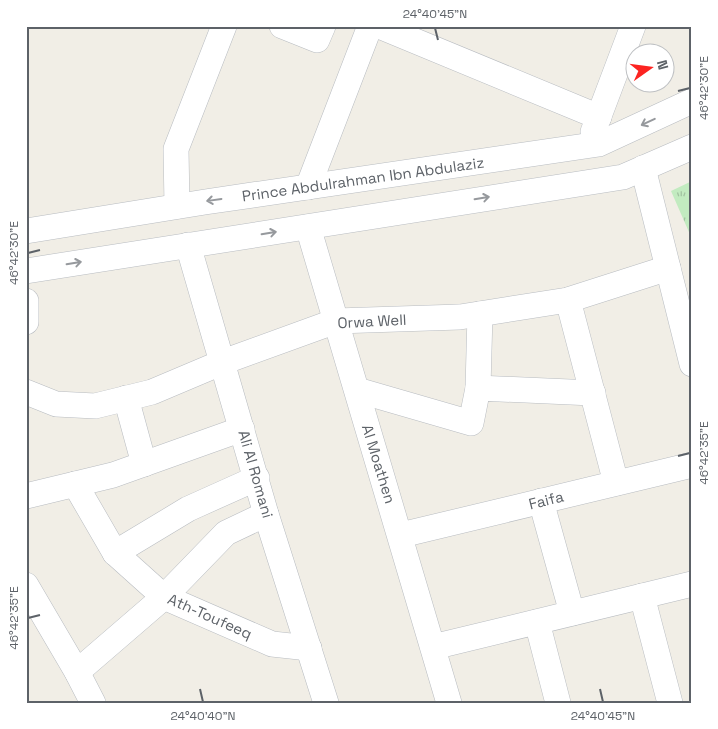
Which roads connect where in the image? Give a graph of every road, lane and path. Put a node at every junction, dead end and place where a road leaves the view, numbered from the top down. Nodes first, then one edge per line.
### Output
1 (224, 26) edge
2 (282, 26) edge
3 (370, 26) edge
4 (379, 26) edge
5 (633, 26) edge
6 (320, 33) edge
7 (692, 101) edge
8 (599, 117) junction
9 (588, 146) junction
10 (692, 147) edge
11 (438, 168) junction
12 (643, 168) junction
13 (308, 187) junction
14 (442, 204) junction
15 (177, 206) junction
16 (308, 227) junction
17 (27, 229) edge
18 (188, 245) junction
19 (668, 268) junction
20 (26, 271) edge
21 (26, 300) edge
22 (568, 300) junction
23 (480, 314) junction
24 (336, 321) junction
25 (26, 322) edge
26 (691, 355) edge
27 (223, 362) junction
28 (478, 388) junction
29 (357, 390) junction
30 (26, 392) edge
31 (593, 393) junction
32 (126, 398) junction
33 (242, 429) junction
34 (144, 464) junction
35 (692, 465) edge
36 (257, 478) junction
37 (616, 483) junction
38 (76, 484) junction
39 (30, 492) edge
40 (541, 501) junction
41 (266, 514) junction
42 (400, 535) junction
43 (115, 553) junction
44 (692, 584) edge
45 (26, 585) edge
46 (642, 596) junction
47 (164, 597) junction
48 (572, 613) junction
49 (537, 622) junction
50 (433, 647) junction
51 (309, 648) junction
52 (78, 672) junction
53 (93, 703) edge
54 (326, 703) edge
55 (449, 703) edge
56 (558, 703) edge
57 (670, 703) edge

1 - 15 street
2 - 6 street
3 - 13 street
4 - 8 street
5 - 8 street
7 -> 9 street, Prince Abdulrahman Ibn Abdulaziz
8 - 9 street
9 - 11 street, Prince Abdulrahman Ibn Abdulaziz
10 - 12 street
11 - 13 street, Prince Abdulrahman Ibn Abdulaziz
11 - 14 street
14 -> 12 street
12 - 19 street
13 -> 15 street, Prince Abdulrahman Ibn Abdulaziz
14 - 16 street
15 - 17 street, Prince Abdulrahman Ibn Abdulaziz
18 -> 16 street
16 - 24 street, Al Moathen
20 -> 18 street
18 - 27 street, Ali Al Romani
19 - 22 street, Orwa Well
19 - 26 street
21 - 25 street
22 - 23 street, Orwa Well
22 - 31 street
23 - 24 street, Orwa Well
23 - 28 street
24 - 27 street, Orwa Well
24 - 29 street, Al Moathen
27 - 32 street, Orwa Well
27 - 33 street, Ali Al Romani
28 - 29 street
28 - 31 street
29 - 42 street, Al Moathen
30 - 32 street, Orwa Well
31 - 37 street
32 - 34 street
33 - 34 street
33 - 36 street, Ali Al Romani
34 - 38 street
35 - 37 street, Faifa
36 - 41 street, Ali Al Romani
36 - 43 street
37 - 40 street, Faifa
38 - 39 street
38 - 43 street, Ath-Toufeeq
40 - 42 street, Faifa
40 - 48 street
41 - 47 street
41 - 51 street, Ali Al Romani
42 - 50 street, Al Moathen
43 - 47 street, Ath-Toufeeq
44 - 46 street
45 - 52 street
46 - 48 street
46 - 57 street
47 - 51 street, Ath-Toufeeq
47 - 52 street
48 - 49 street
49 - 50 street
49 - 56 street
50 - 55 street, Al Moathen
51 - 54 street, Ali Al Romani
52 - 53 street

